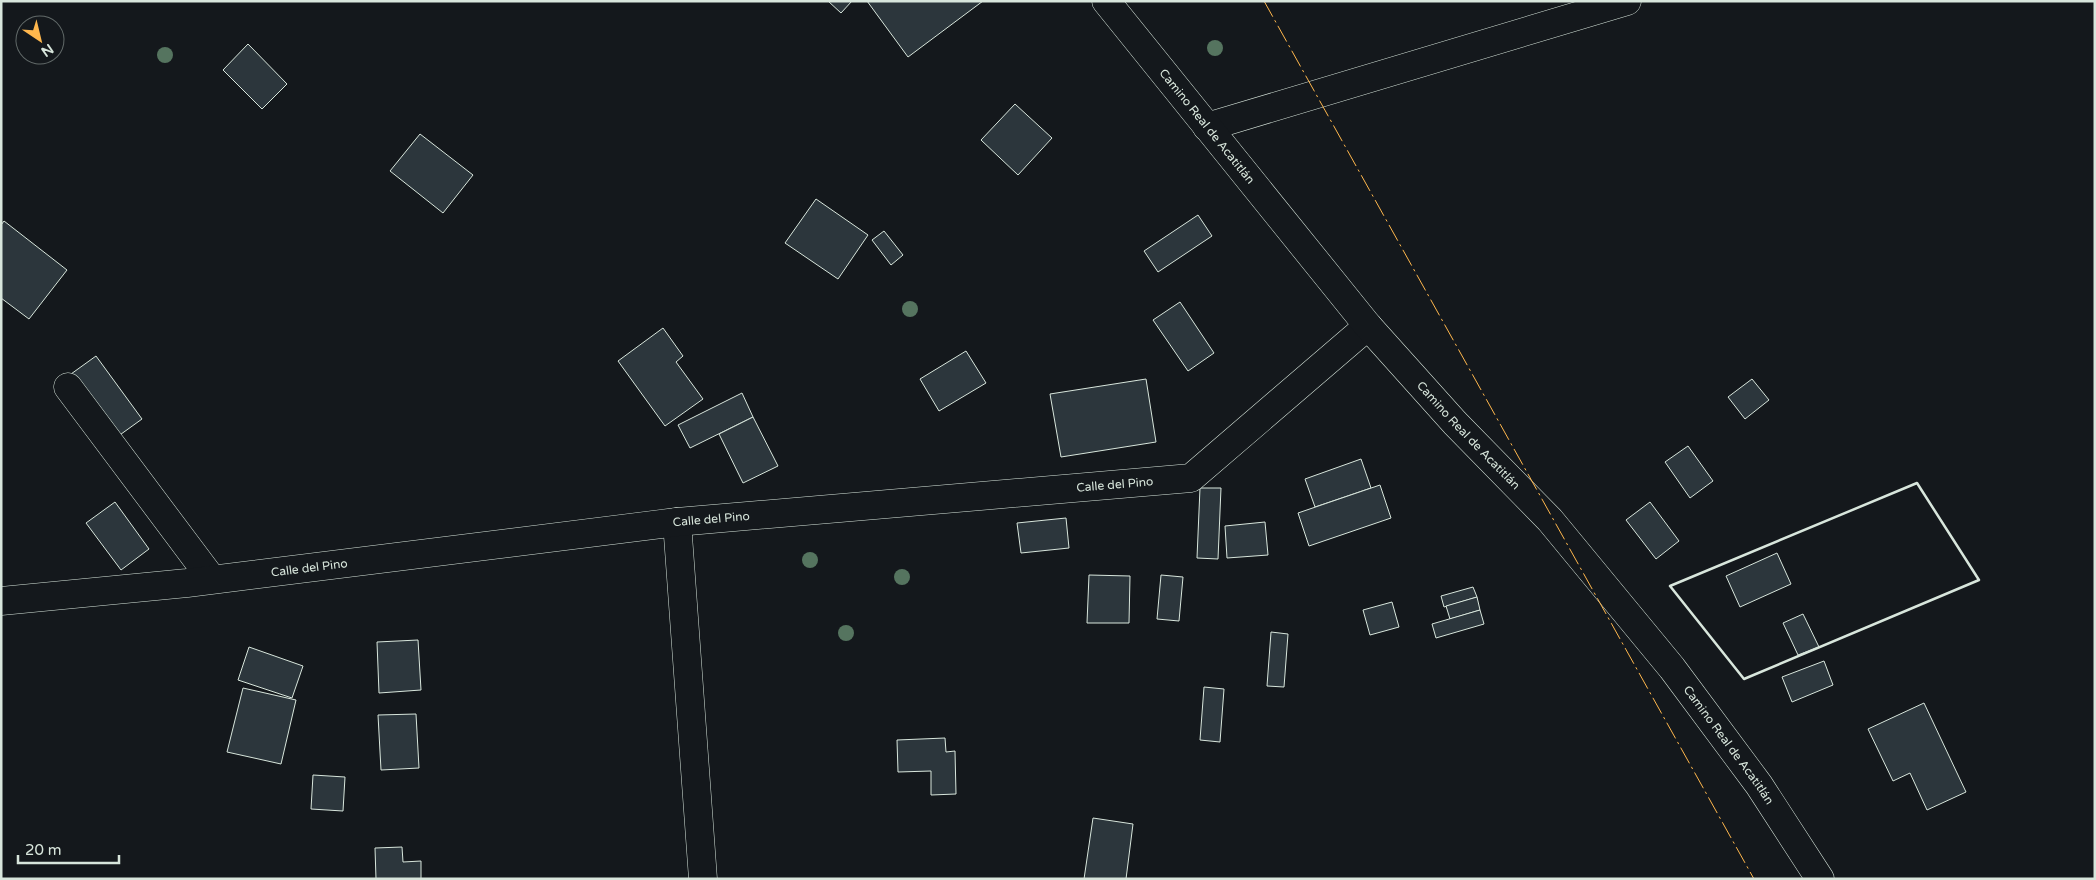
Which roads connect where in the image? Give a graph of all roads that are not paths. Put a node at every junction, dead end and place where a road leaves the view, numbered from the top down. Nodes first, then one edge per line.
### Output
1 (1106, 1) edge
2 (1627, 1) edge
3 (1207, 127) junction
4 (1368, 326) junction
5 (68, 387) dead end
6 (677, 522) junction
7 (211, 578) junction
8 (1, 601) edge
9 (703, 879) edge
10 (1820, 879) edge

1 - 3 street, Camino Real de Acatitlán
2 - 3 street
3 - 4 street, Camino Real de Acatitlán
4 - 6 street, Calle del Pino
4 - 10 street, Camino Real de Acatitlán
5 - 7 street
6 - 7 street, Calle del Pino
6 - 9 street
7 - 8 street, Calle del Pino

